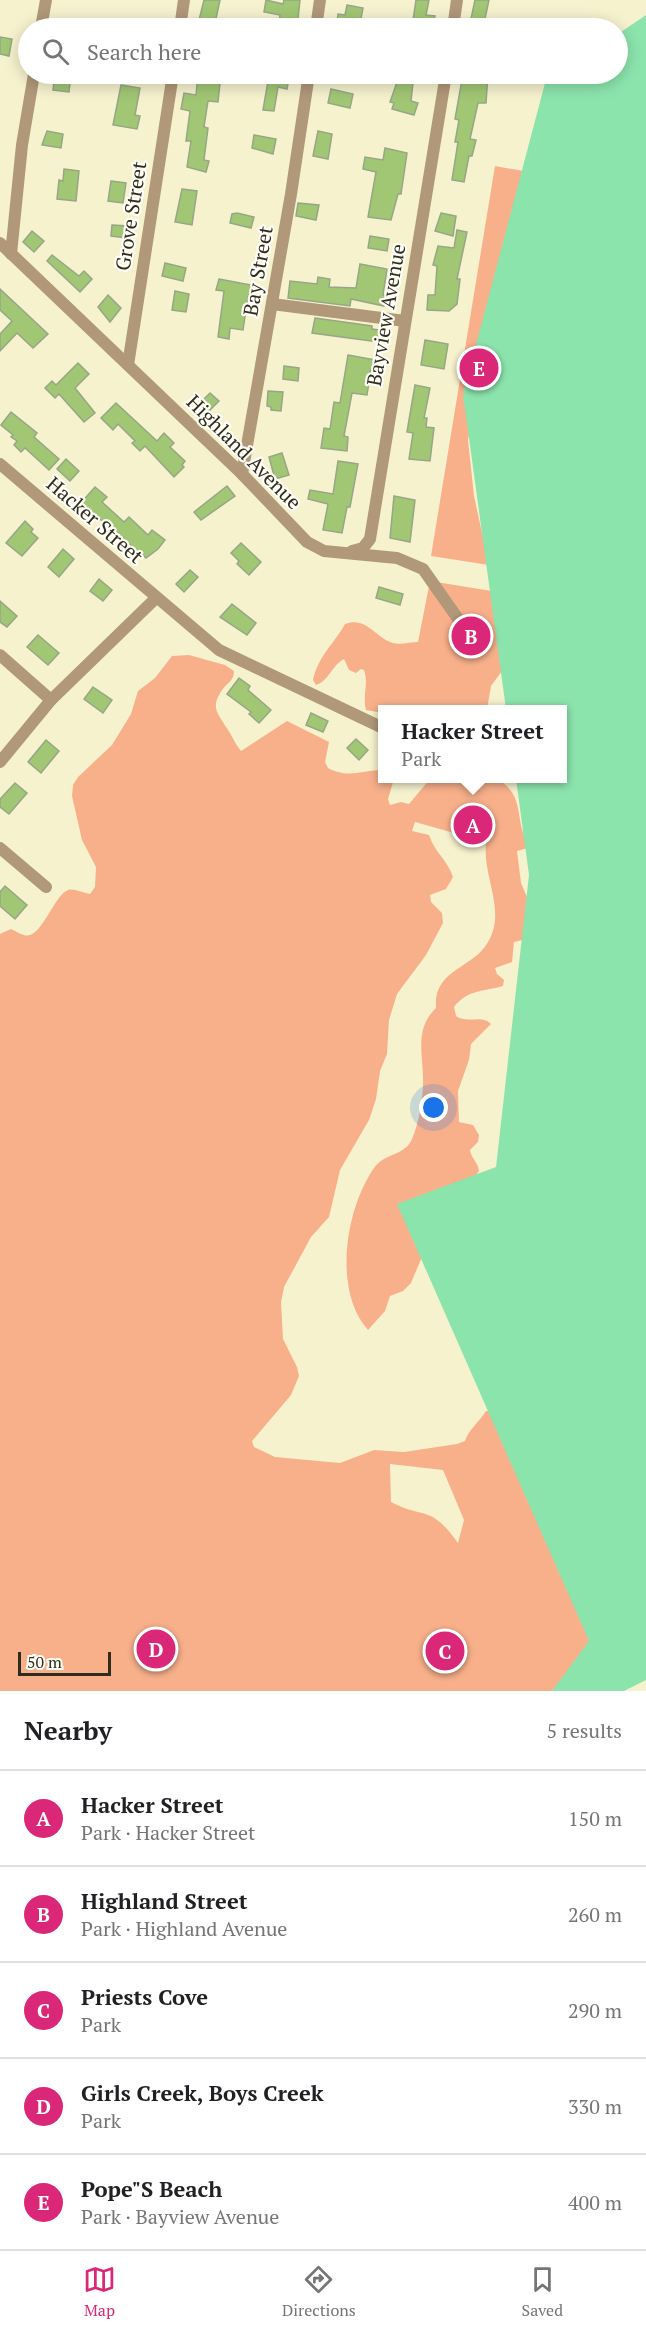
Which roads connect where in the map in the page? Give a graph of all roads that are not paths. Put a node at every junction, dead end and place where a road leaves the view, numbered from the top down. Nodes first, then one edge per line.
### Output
1 (46, 0) edge
2 (184, 0) edge
3 (320, 0) edge
4 (457, 0) edge
5 (43, 18) edge
6 (181, 18) edge
7 (317, 18) edge
8 (454, 18) edge
9 (32, 84) edge
10 (171, 84) edge
11 (307, 84) edge
12 (444, 84) edge
13 (0, 243) edge
14 (11, 254) junction
15 (272, 304) junction
16 (405, 321) junction
17 (128, 365) junction
18 (0, 464) edge
19 (242, 474) junction
20 (351, 552) junction
21 (156, 598) junction
22 (475, 643) dead end
23 (0, 655) edge
24 (51, 700) junction
25 (378, 726) edge
26 (0, 762) edge
27 (0, 848) edge
28 (46, 887) dead end

1 - 5 street
2 - 6 street
3 - 7 street
4 - 8 street
9 - 14 street
10 - 17 street, Grove Street
11 - 15 street, Bay Street
12 - 16 street, Bayview Avenue
13 - 14 street, Highland Avenue
14 - 17 street, Highland Avenue
15 - 16 street
15 - 19 street, Bay Street
16 - 20 street, Bayview Avenue
17 - 19 street, Highland Avenue
18 - 21 street, Hacker Street
19 - 20 street, Highland Avenue
20 - 22 street, Highland Avenue
21 - 24 street
21 - 25 street, Hacker Street
23 - 24 street
24 - 26 street
27 - 28 street

